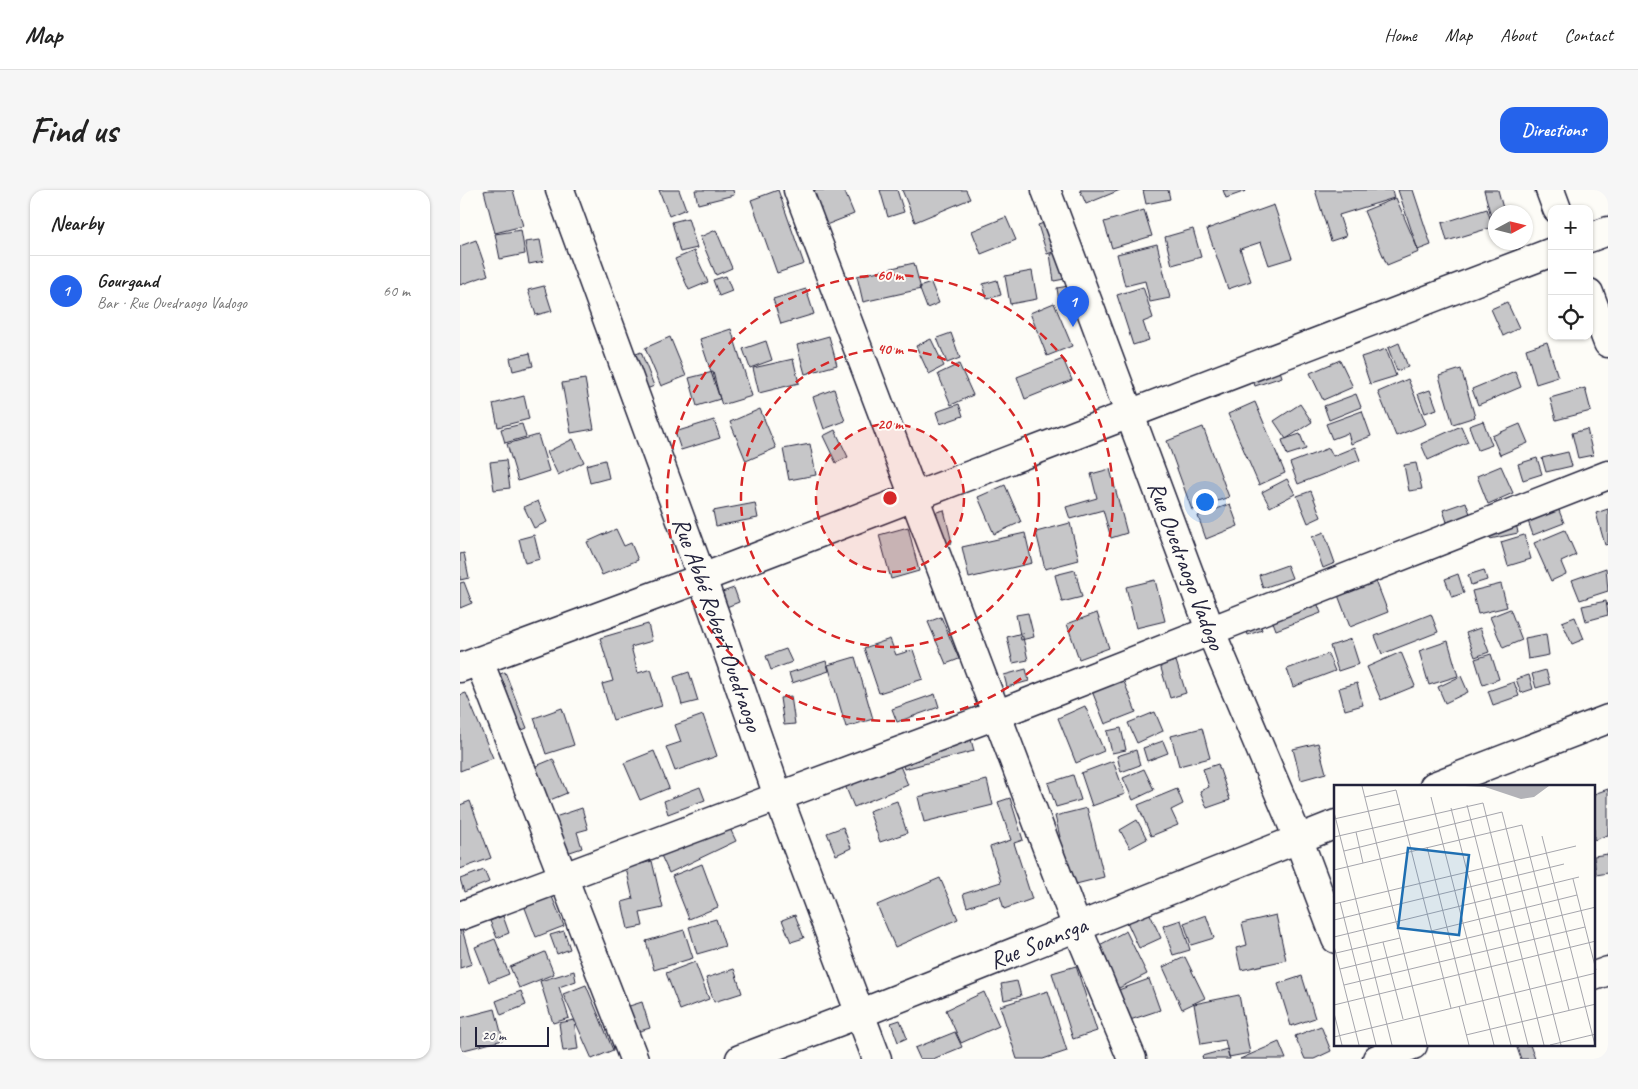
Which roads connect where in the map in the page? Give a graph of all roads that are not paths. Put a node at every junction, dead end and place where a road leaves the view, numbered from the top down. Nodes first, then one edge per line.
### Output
1 (560, 190) edge
2 (798, 190) edge
3 (1046, 190) edge
4 (1550, 190) edge
5 (1556, 205) edge
6 (1608, 231) edge
7 (1593, 237) edge
8 (1548, 254) edge
9 (1590, 295) edge
10 (1608, 343) edge
11 (1130, 414) junction
12 (1608, 475) edge
13 (915, 496) junction
14 (702, 578) junction
15 (1211, 632) junction
16 (470, 664) edge
17 (996, 715) junction
18 (1608, 719) edge
19 (1437, 785) edge
20 (778, 796) junction
21 (1334, 825) edge
22 (1298, 838) junction
23 (564, 876) junction
24 (460, 916) edge
25 (1077, 927) junction
26 (1334, 934) edge
27 (1608, 971) edge
28 (1596, 975) edge
29 (859, 1014) junction
30 (1410, 1046) edge
31 (1378, 1055) edge
32 (634, 1059) edge
33 (740, 1059) edge
34 (877, 1059) edge
35 (1132, 1059) edge

1 - 14 street, Rue Abbé Robert Ouedraogo
2 - 13 street
3 - 11 street, Rue Ouedraogo Vadogo
4 - 5 street
6 - 7 street
8 - 11 street
9 - 10 street
11 - 13 street
11 - 15 street, Rue Ouedraogo Vadogo
12 - 15 street
13 - 14 street
13 - 17 street
14 - 16 street
14 - 20 street, Rue Abbé Robert Ouedraogo
15 - 17 street
15 - 22 street, Rue Ouedraogo Vadogo
16 - 23 street
17 - 20 street
17 - 25 street
18 - 19 street
20 - 23 street
20 - 29 street, Rue Abbé Robert Ouedraogo
21 - 22 street, Rue Soansga
22 - 25 street, Rue Soansga
22 - 26 street, Rue Ouedraogo Vadogo
23 - 24 street
23 - 32 street
25 - 29 street, Rue Soansga
25 - 35 street
27 - 28 street
29 - 33 street, Rue Soansga
29 - 34 street, Rue Abbé Robert Ouedraogo
30 - 31 street

